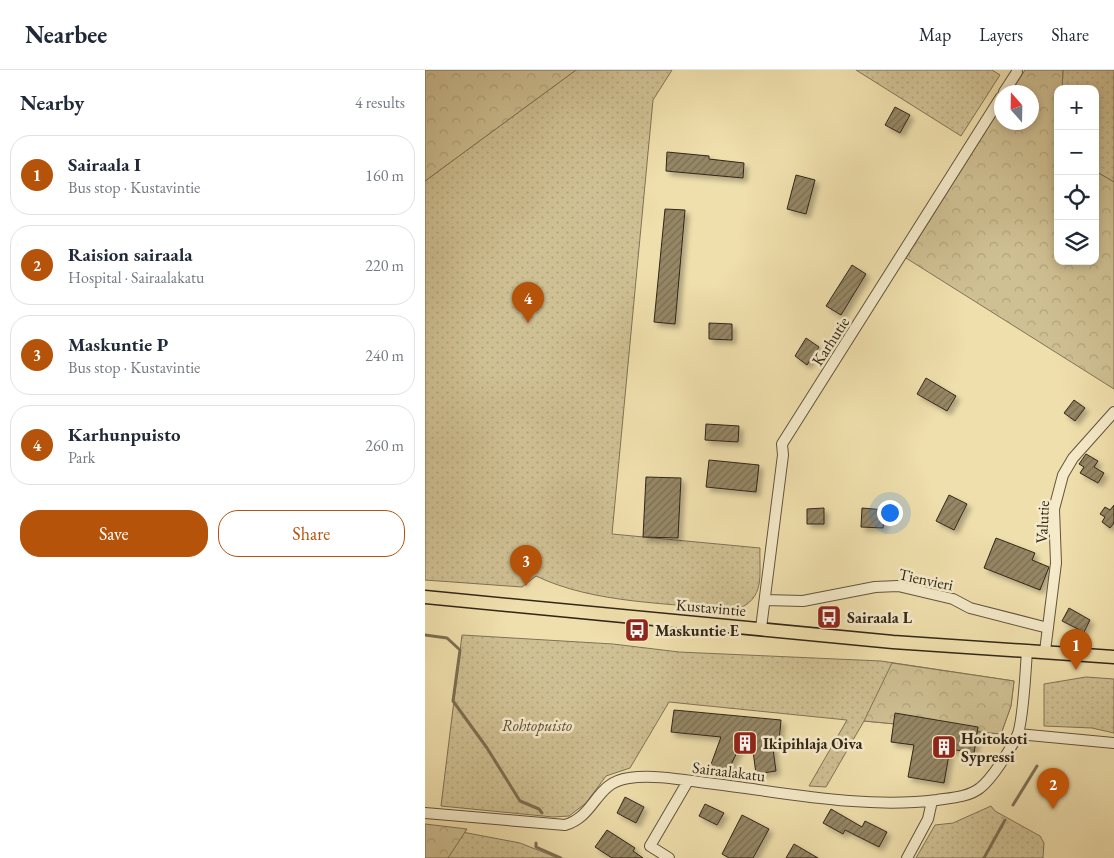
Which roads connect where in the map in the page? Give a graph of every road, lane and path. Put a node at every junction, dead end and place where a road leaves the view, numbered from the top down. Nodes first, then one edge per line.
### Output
1 (1017, 72) dead end
2 (1009, 85) edge
3 (994, 108) edge
4 (1114, 412) edge
5 (425, 597) edge
6 (765, 600) junction
7 (761, 628) junction
8 (1048, 628) junction
9 (1027, 650) junction
10 (1045, 651) junction
11 (1114, 658) edge
12 (1019, 734) junction
13 (1114, 743) edge
14 (688, 781) junction
15 (932, 801) junction
16 (425, 813) edge
17 (669, 858) edge
18 (907, 858) edge

1 - 2 street
3 - 6 street, Karhutie
4 - 8 street, Valutie
5 - 7 main road, Kustavintie
6 - 7 street, Karhutie
6 - 8 street, Tienvieri
7 - 9 main road, Kustavintie
8 - 10 street, Valutie
9 - 10 main road, Kustavintie
9 - 12 street
10 - 11 main road, Kustavintie
12 - 13 street
12 - 15 street, Sairaalakatu
14 - 15 street, Sairaalakatu
14 - 16 street, Sairaalakatu
14 - 17 street
15 - 18 street

